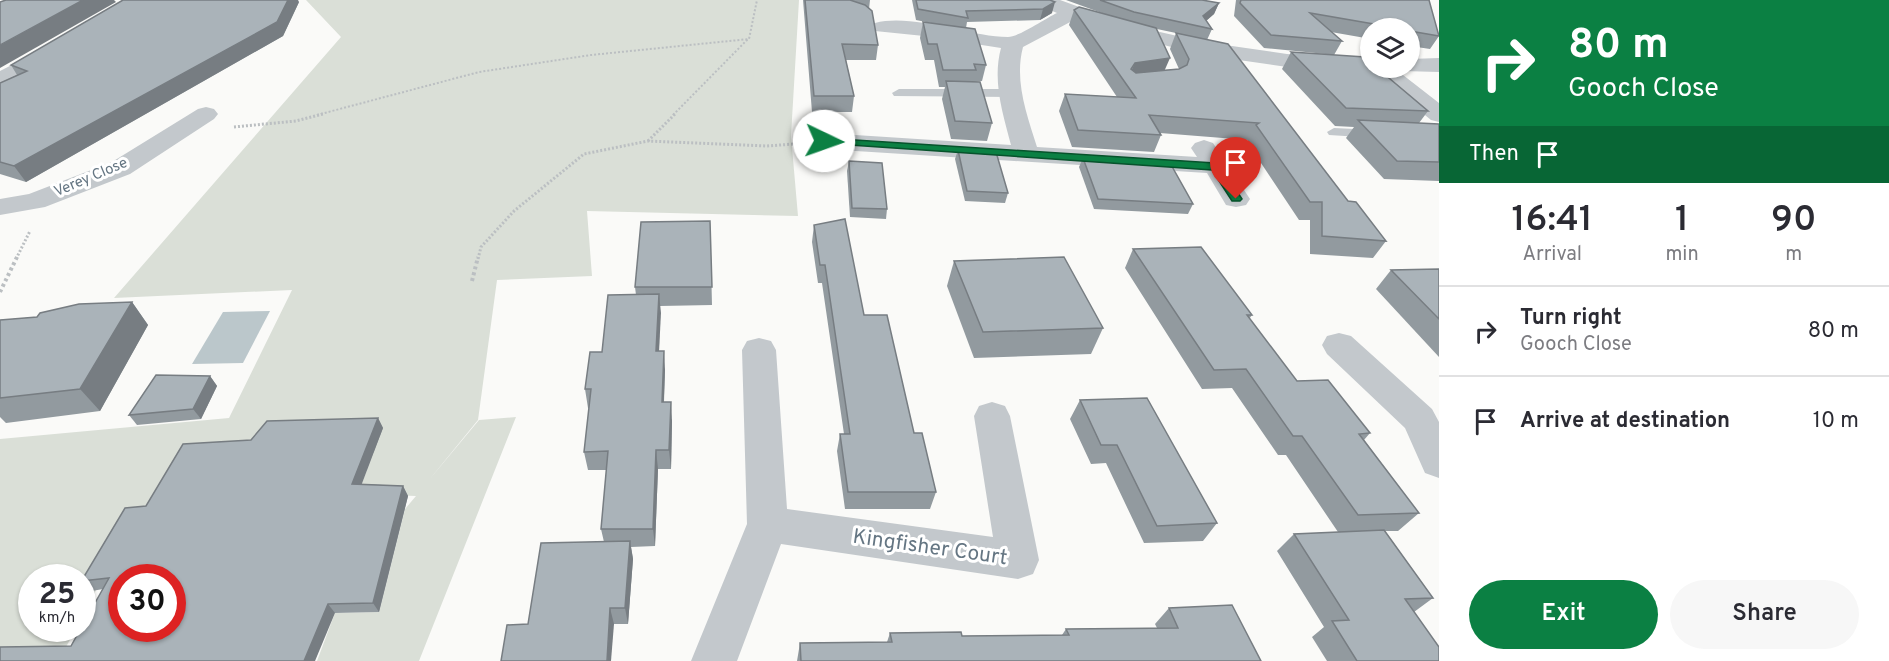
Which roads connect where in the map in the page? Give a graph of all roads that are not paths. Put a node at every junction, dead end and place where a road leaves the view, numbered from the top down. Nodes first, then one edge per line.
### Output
1 (1043, 0) edge
2 (1072, 13) junction
3 (878, 24) dead end
4 (70, 40) edge
5 (1013, 44) junction
6 (1439, 64) edge
7 (1420, 65) edge
8 (1360, 66) edge
9 (1393, 78) edge
10 (0, 80) edge
11 (899, 93) dead end
12 (1011, 93) junction
13 (1439, 115) edge
14 (206, 125) dead end
15 (1334, 132) dead end
16 (1392, 134) edge
17 (824, 141) dead end
18 (1026, 153) junction
19 (1236, 199) dead end
20 (0, 207) edge
21 (1340, 345) dead end
22 (759, 350) dead end
23 (992, 416) dead end
24 (1439, 462) edge
25 (768, 524) junction
26 (714, 661) edge

1 - 2 street
2 - 5 street
2 - 8 street
3 - 5 street
4 - 10 street
5 - 12 street
6 - 7 street
9 - 13 street
11 - 12 lane
12 - 18 street
14 - 20 street, Verey Close
15 - 16 lane
17 - 18 street
18 - 19 street
21 - 24 street
22 - 25 street
23 - 25 street, Kingfisher Court
25 - 26 street

